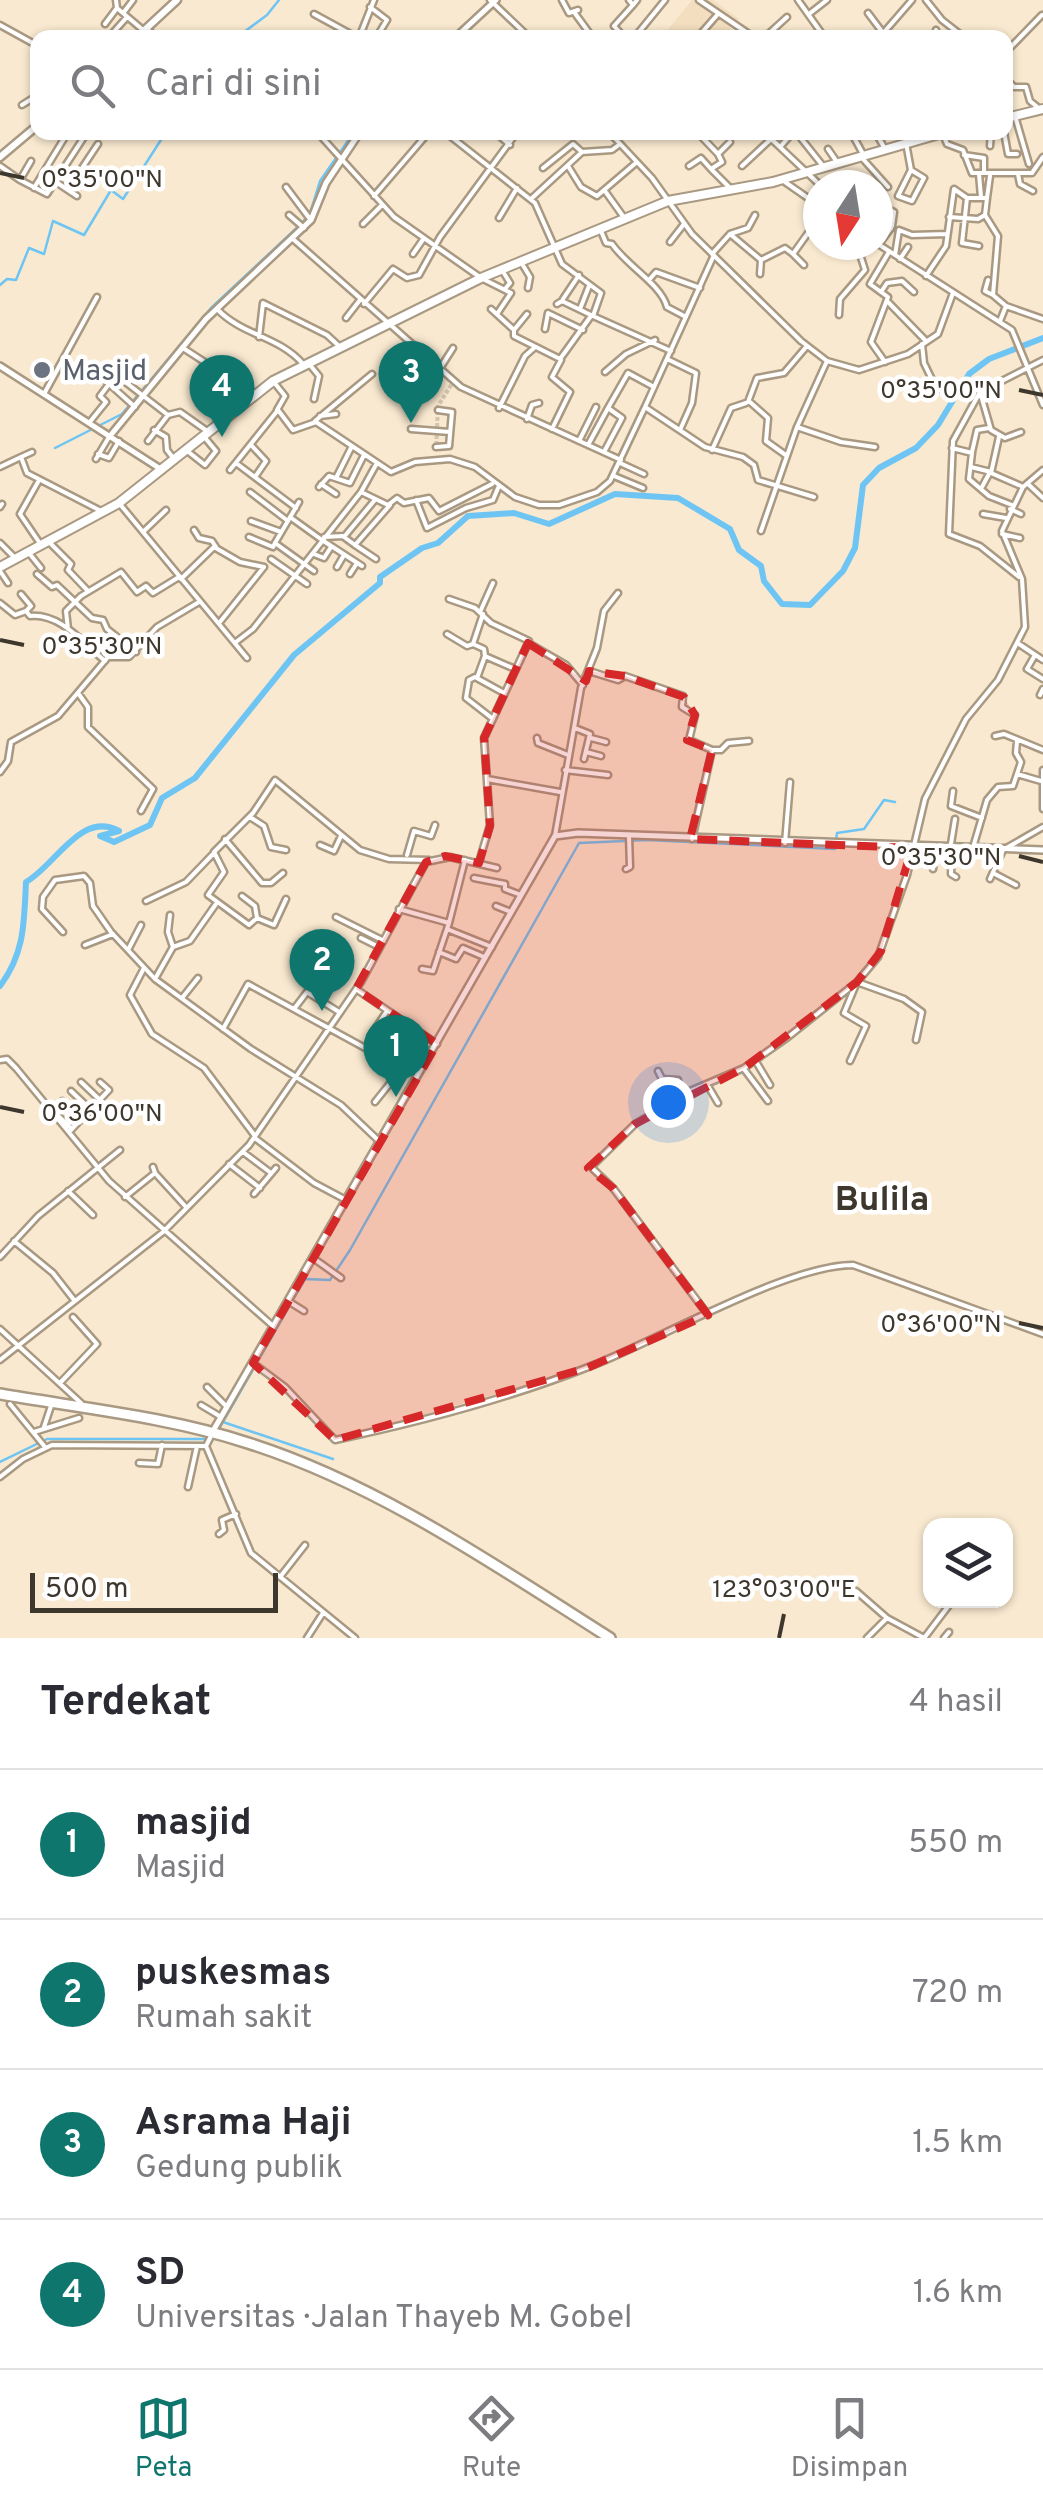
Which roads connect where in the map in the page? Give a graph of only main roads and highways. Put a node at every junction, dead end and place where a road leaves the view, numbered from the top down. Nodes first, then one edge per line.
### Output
1 (176, 0) edge
2 (145, 30) edge
3 (1042, 110) edge
4 (1013, 116) edge
5 (30, 132) edge
6 (917, 140) edge
7 (0, 157) edge
8 (0, 569) edge
9 (0, 1394) edge
10 (610, 1638) edge

1 - 2 main road
3 - 4 main road
5 - 7 main road
6 - 8 main road
9 - 10 highway

